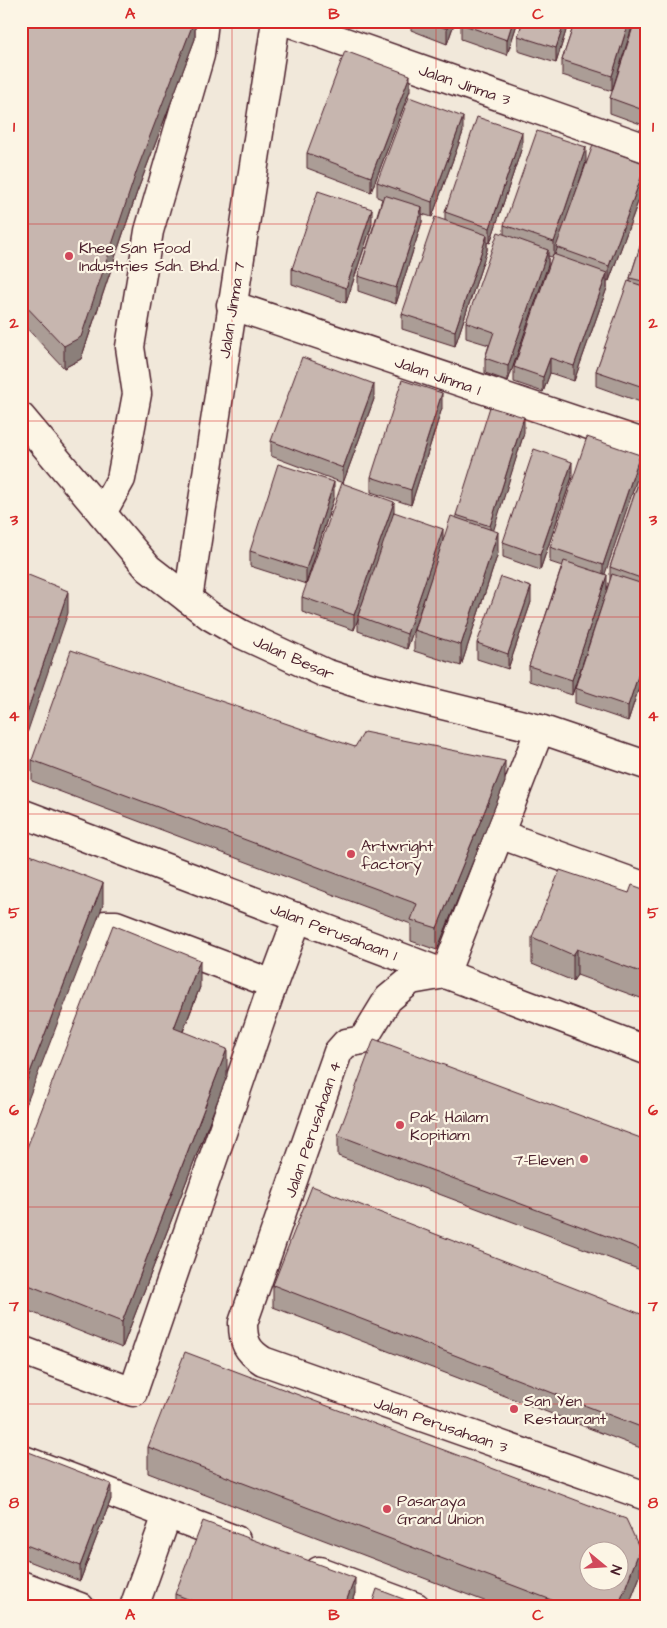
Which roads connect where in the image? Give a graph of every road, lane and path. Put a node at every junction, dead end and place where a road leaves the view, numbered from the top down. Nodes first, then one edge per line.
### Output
1 (204, 21) edge
2 (276, 21) edge
3 (285, 21) edge
4 (646, 148) edge
5 (231, 305) junction
6 (21, 417) edge
7 (646, 444) edge
8 (102, 513) junction
9 (188, 599) junction
10 (540, 729) junction
11 (646, 765) edge
12 (21, 813) edge
13 (499, 834) junction
14 (646, 887) edge
15 (298, 917) junction
16 (445, 974) junction
17 (272, 984) junction
18 (363, 1040) junction
19 (390, 1050) edge
20 (646, 1050) edge
21 (21, 1133) edge
22 (243, 1340) joint
23 (21, 1350) edge
24 (21, 1459) edge
25 (646, 1496) edge
26 (167, 1515) junction
27 (261, 1550) edge
28 (298, 1563) edge
29 (21, 1585) edge
30 (371, 1599) edge
31 (80, 1607) edge
32 (134, 1607) edge
33 (416, 1607) edge

1 - 8 street
2 - 5 street, Jalan Jinma 7
3 - 4 street, Jalan Jinma 3
5 - 7 street, Jalan Jinma 1
5 - 9 street, Jalan Jinma 7
6 - 8 street, Jalan Besar
8 - 9 street, Jalan Besar
9 - 10 street, Jalan Besar
10 - 11 street, Jalan Besar
10 - 13 street
12 - 15 street, Jalan Perusahaan 1
13 - 14 street
13 - 16 street
15 - 16 street, Jalan Perusahaan 1
15 - 17 street
16 - 18 street
16 - 20 street, Jalan Perusahaan 1
17 - 21 street
17 - 23 street
18 - 19 street
18 - 22 street, Jalan Perusahaan 4
22 - 25 street, Jalan Perusahaan 3
24 - 26 street
26 - 27 street
26 - 32 street
28 - 30 street
29 - 31 street
30 - 33 street

